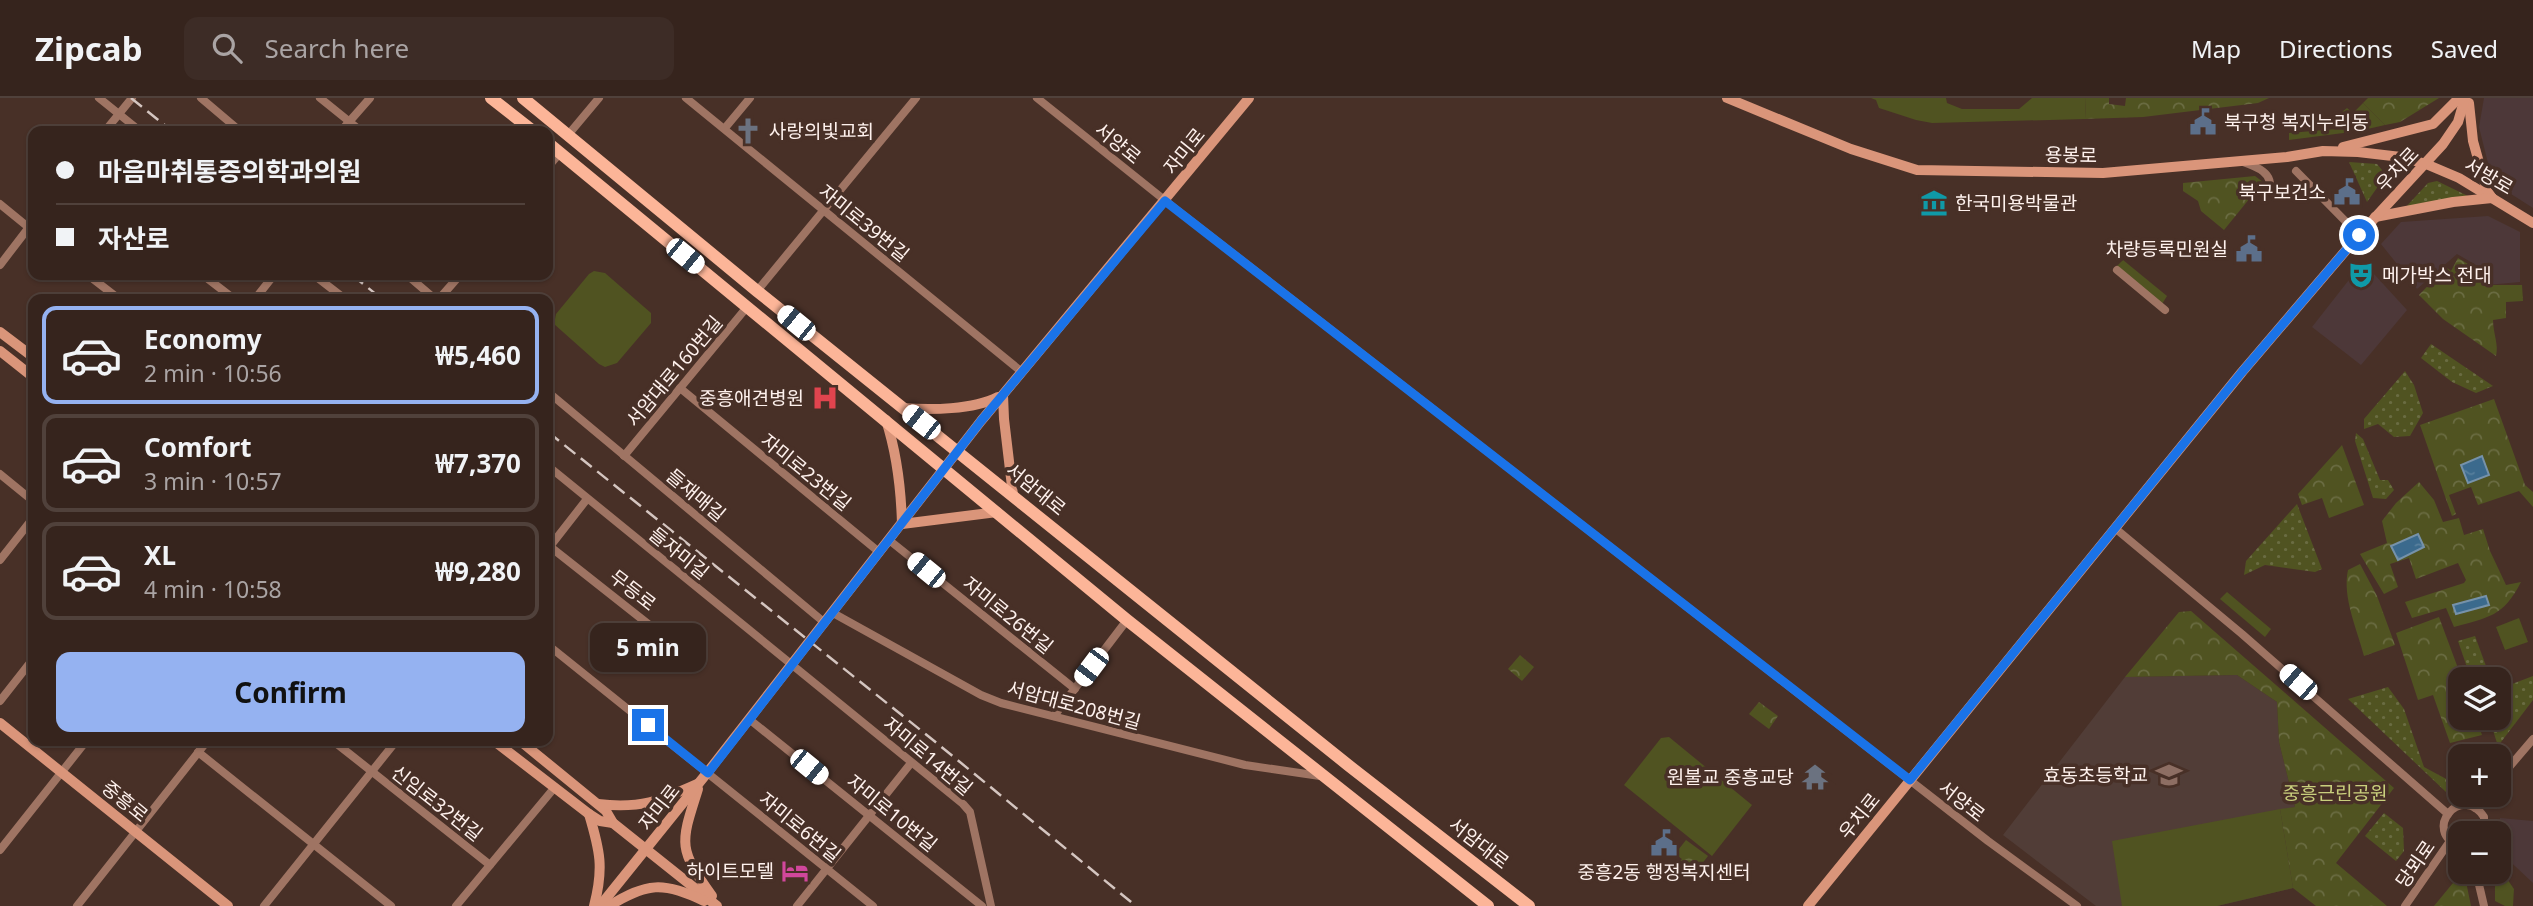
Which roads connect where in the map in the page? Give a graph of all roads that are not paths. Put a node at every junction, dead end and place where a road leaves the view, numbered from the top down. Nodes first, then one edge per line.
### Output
1 (99, 98) edge
2 (132, 98) edge
3 (201, 98) edge
4 (320, 98) edge
5 (370, 98) edge
6 (491, 98) edge
7 (523, 98) edge
8 (599, 98) edge
9 (687, 98) edge
10 (750, 98) edge
11 (916, 98) edge
12 (1037, 98) edge
13 (1249, 98) edge
14 (1727, 98) edge
15 (2459, 98) edge
16 (2466, 98) edge
17 (119, 114) junction
18 (349, 121) junction
19 (110, 126) edge
20 (134, 126) edge
21 (234, 126) edge
22 (345, 126) edge
23 (355, 126) edge
24 (527, 126) edge
25 (725, 128) junction
26 (568, 135) junction
27 (553, 147) edge
28 (2323, 151) junction
29 (560, 153) junction
30 (553, 161) edge
31 (2241, 161) junction
32 (2426, 164) junction
33 (2296, 171) dead end
34 (2269, 190) dead end
35 (2492, 198) junction
36 (1165, 201) junction
37 (0, 204) edge
38 (823, 211) junction
39 (2375, 218) junction
40 (2533, 223) edge
41 (28, 224) edge
42 (28, 232) edge
43 (2359, 235) junction
44 (0, 265) edge
45 (2116, 270) dead end
46 (94, 280) edge
47 (209, 280) edge
48 (270, 280) edge
49 (320, 280) edge
50 (413, 280) edge
51 (455, 280) edge
52 (757, 291) junction
53 (113, 294) edge
54 (228, 294) edge
55 (259, 294) edge
56 (339, 294) edge
57 (431, 294) edge
58 (442, 294) edge
59 (747, 307) junction
60 (2165, 310) dead end
61 (0, 331) edge
62 (0, 351) edge
63 (28, 354) edge
64 (1022, 372) junction
65 (28, 373) edge
66 (680, 388) junction
67 (1003, 394) junction
68 (553, 397) edge
69 (903, 408) junction
70 (886, 420) junction
71 (958, 452) junction
72 (624, 456) junction
73 (945, 468) junction
74 (553, 470) edge
75 (0, 474) edge
76 (1013, 495) junction
77 (28, 497) edge
78 (587, 499) junction
79 (998, 512) junction
80 (28, 524) edge
81 (902, 524) junction
82 (2116, 529) junction
83 (889, 540) junction
84 (553, 541) edge
85 (553, 551) edge
86 (880, 552) junction
87 (0, 560) edge
88 (833, 613) junction
89 (1126, 620) junction
90 (825, 623) junction
91 (553, 649) edge
92 (695, 661) dead end
93 (791, 664) junction
94 (28, 665) edge
95 (1075, 689) junction
96 (0, 701) edge
97 (1054, 716) junction
98 (749, 719) junction
99 (0, 723) edge
100 (2533, 738) edge
101 (28, 745) edge
102 (29, 746) edge
103 (82, 746) edge
104 (203, 746) edge
105 (340, 746) edge
106 (392, 746) edge
107 (501, 746) edge
108 (526, 746) edge
109 (198, 752) junction
110 (911, 763) junction
111 (2511, 765) edge
112 (61, 772) junction
113 (372, 772) junction
114 (708, 773) junction
115 (1325, 778) junction
116 (1910, 780) junction
117 (699, 783) junction
118 (555, 787) junction
119 (597, 804) junction
120 (2475, 808) joint
121 (589, 814) junction
122 (2448, 814) junction
123 (869, 816) junction
124 (2484, 821) edge
125 (613, 823) junction
126 (0, 831) edge
127 (135, 832) junction
128 (2448, 836) edge
129 (9, 838) junction
130 (314, 844) junction
131 (2448, 844) edge
132 (647, 849) junction
133 (0, 850) edge
134 (490, 865) junction
135 (827, 869) junction
136 (2479, 884) edge
137 (459, 903) edge
138 (77, 906) edge
139 (228, 906) edge
140 (264, 906) edge
141 (391, 906) edge
142 (470, 906) edge
143 (594, 906) edge
144 (600, 906) edge
145 (609, 906) edge
146 (717, 906) edge
147 (797, 906) edge
148 (873, 906) edge
149 (982, 906) edge
150 (991, 906) edge
151 (1488, 906) edge
152 (1529, 906) edge
153 (1808, 906) edge
154 (2077, 906) edge
155 (2405, 906) edge
156 (2484, 906) edge

1 - 17 street
2 - 17 street
3 - 21 street
4 - 18 street
5 - 18 street
6 - 24 main road
7 - 26 main road, 서암대로
8 - 26 street
9 - 25 street, 자미로39번길
10 - 25 street
11 - 38 street
12 - 36 street, 서양로
13 - 36 street, 자미로
14 - 31 street, 용봉로
15 - 28 street
16 - 32 street, 우치로
16 - 35 street
17 - 19 street
17 - 20 street
18 - 22 street
18 - 23 street
25 - 38 street, 자미로39번길
26 - 52 main road, 서암대로
27 - 29 main road
28 - 31 street, 용봉로
28 - 32 street, 용봉로
29 - 30 street
29 - 59 main road
31 - 34 street
32 - 35 street, 서방로
32 - 39 street, 우치로
33 - 43 street
35 - 39 street
35 - 40 street, 서방로
36 - 64 street, 자미로
36 - 116 street, 서양로
37 - 41 street
38 - 52 street
38 - 64 street, 자미로39번길
39 - 43 street, 우치로
42 - 44 street
43 - 82 street, 우치로
45 - 60 street
46 - 53 street
47 - 54 street
48 - 55 street
49 - 56 street
50 - 57 street
51 - 58 street
52 - 69 main road, 서암대로
59 - 66 street, 서암대로160번길
59 - 70 main road
61 - 63 street
62 - 65 street
64 - 67 street, 자미로
66 - 72 street, 서암대로160번길
66 - 86 street, 자미로23번길
67 - 69 street
67 - 71 street, 자미로
67 - 76 street
68 - 72 street, 들재매길
69 - 71 main road, 서암대로
70 - 73 main road
70 - 81 street
71 - 73 street, 자미로
71 - 76 main road, 서암대로
72 - 90 street, 들재매길
73 - 79 main road
73 - 81 street, 자미로
74 - 78 street, 들자미길
75 - 77 street
76 - 152 main road, 서암대로
78 - 84 street, 무등로
78 - 93 street, 들자미길
79 - 81 street
79 - 89 main road
80 - 87 street
81 - 83 street, 자미로
82 - 116 street, 우치로
82 - 122 street
83 - 86 street, 자미로
83 - 95 street, 자미로26번길
85 - 92 street, 무등로
86 - 88 street, 자미로
88 - 90 street, 자미로
88 - 97 street, 서암대로208번길
89 - 95 street
89 - 115 main road
90 - 93 street, 자미로
91 - 114 street, 자미로6번길
93 - 98 street, 자미로
93 - 110 street, 자미로14번길
94 - 96 street
95 - 97 street
97 - 115 street, 서암대로208번길
98 - 114 street, 자미로
98 - 123 street, 자미로10번길
99 - 101 street, 중흥로
100 - 111 street
102 - 112 street, 중흥로
103 - 112 street
104 - 109 street
105 - 113 street, 신임로32번길
106 - 113 street
107 - 118 street
108 - 119 street
109 - 127 street
109 - 130 street
110 - 123 street
110 - 150 street, 자미로14번길
112 - 127 street, 중흥로
112 - 129 street
113 - 130 street
113 - 134 street, 신임로32번길
114 - 117 street, 자미로
114 - 135 street, 자미로6번길
115 - 151 main road
116 - 153 street, 우치로
116 - 154 street, 서양로
117 - 119 street
117 - 132 street, 자미로
117 - 146 street
118 - 121 street
118 - 134 street
119 - 125 street
120 - 122 street
120 - 124 street
121 - 125 street
121 - 143 street
122 - 128 street
123 - 135 street
123 - 149 street, 자미로10번길
125 - 132 street
126 - 129 street
127 - 138 street
127 - 139 street, 중흥로
129 - 133 street
130 - 140 street
130 - 141 street
131 - 155 street, 당뫼로
132 - 144 street, 자미로
132 - 146 street
134 - 137 street
135 - 147 street
135 - 148 street, 자미로6번길
136 - 156 street
137 - 142 street
145 - 146 street

